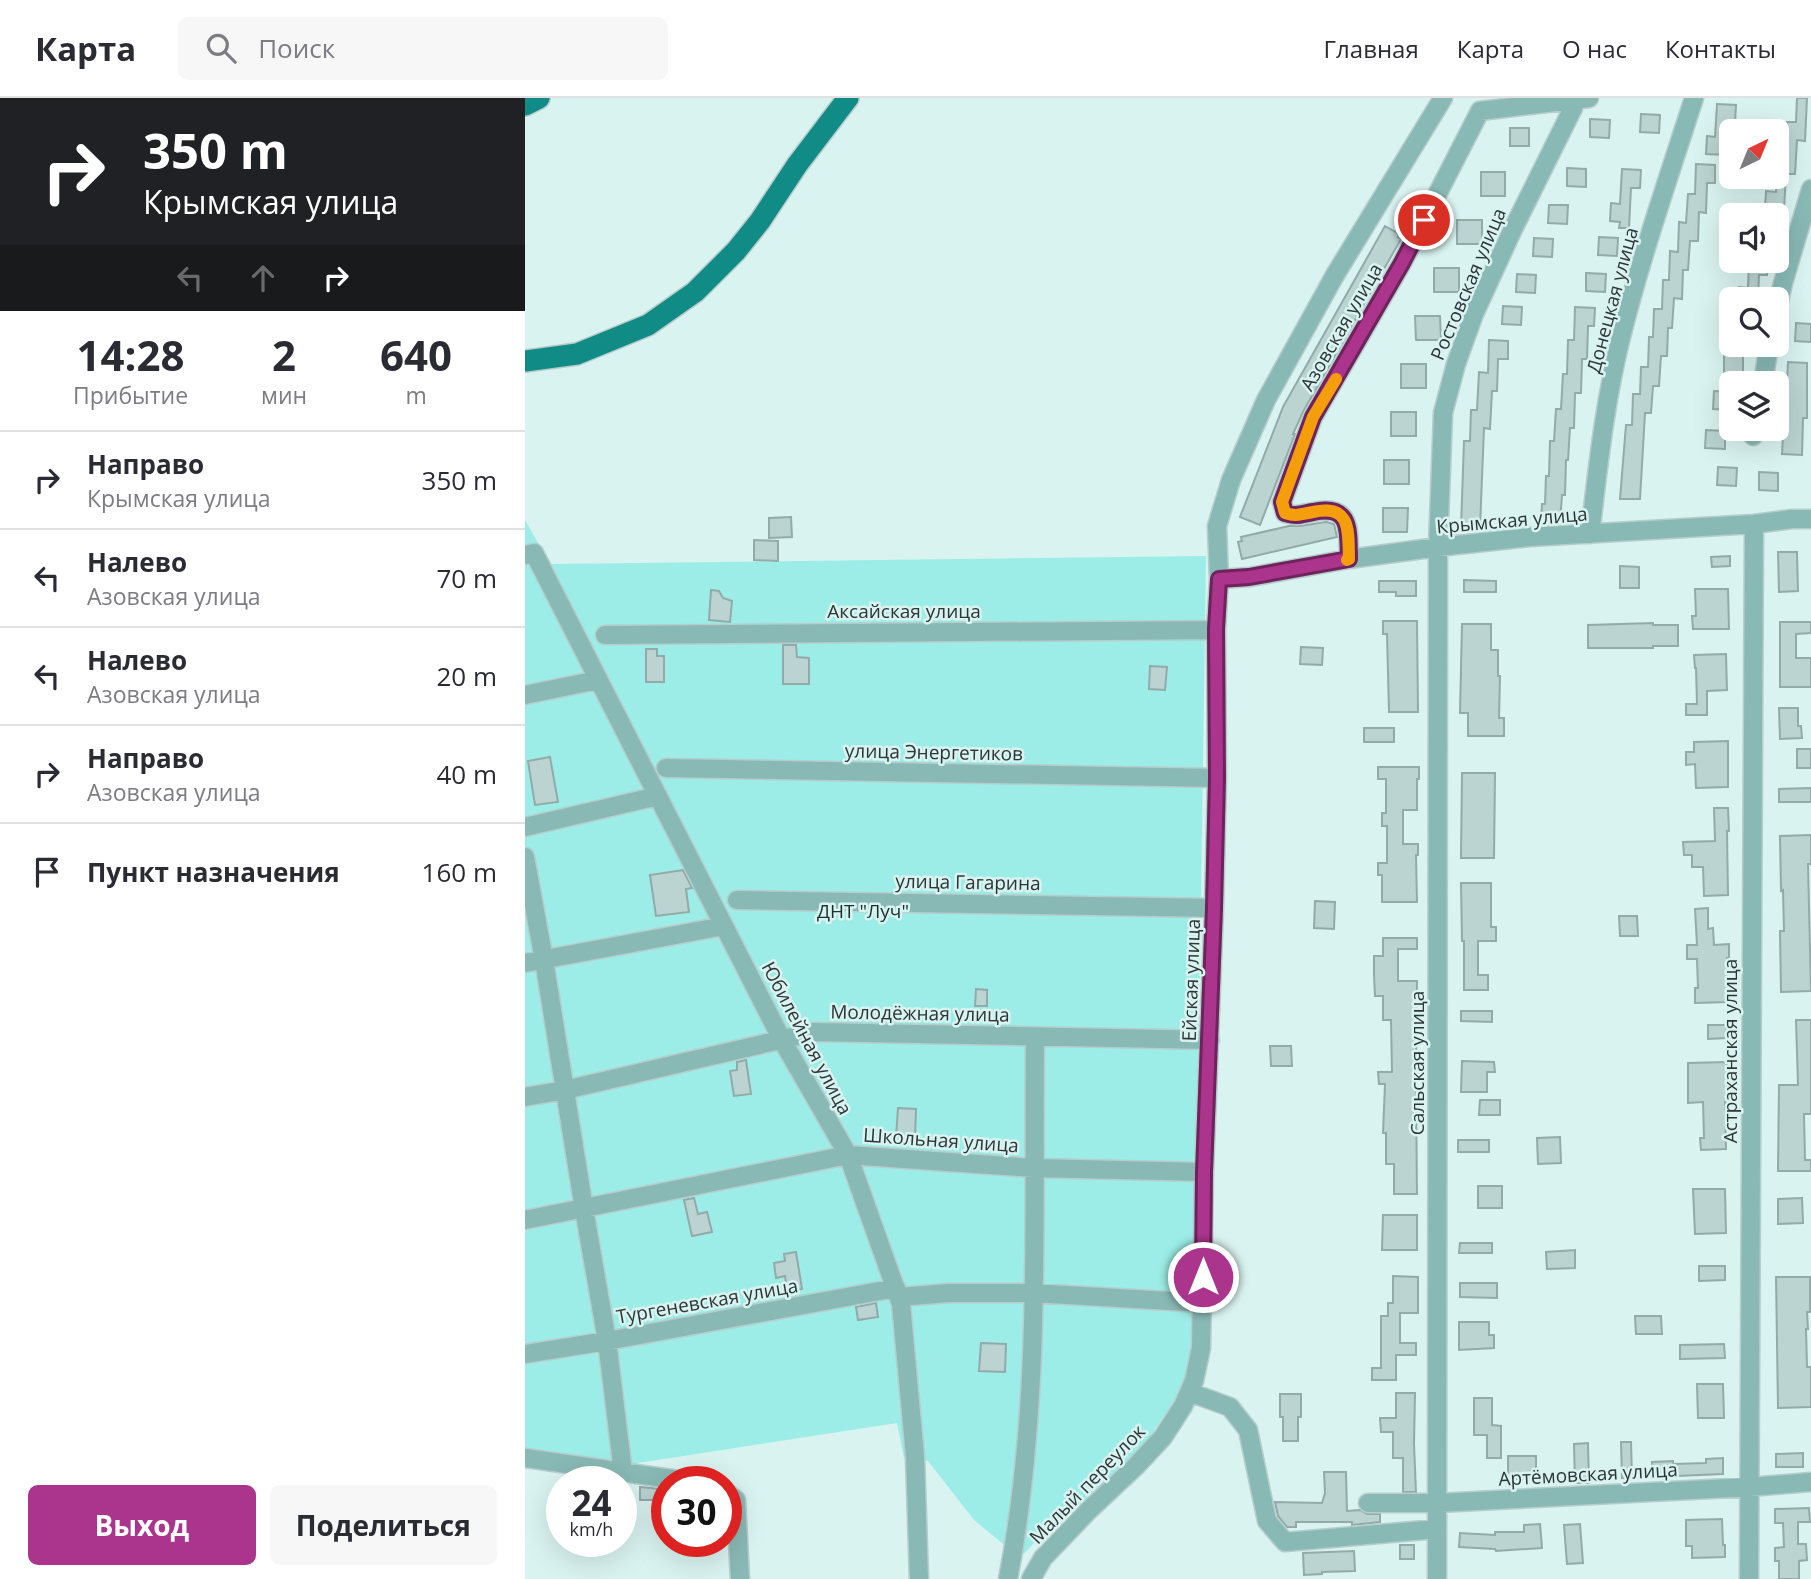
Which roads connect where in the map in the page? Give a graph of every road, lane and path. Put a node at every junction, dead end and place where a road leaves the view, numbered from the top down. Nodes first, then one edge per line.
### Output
1 (539, 98) edge
2 (848, 98) edge
3 (1443, 98) edge
4 (1694, 98) edge
5 (1583, 99) edge
6 (525, 105) edge
7 (1811, 189) edge
8 (1782, 287) edge
9 (525, 361) edge
10 (1811, 519) edge
11 (1753, 524) junction
12 (1591, 526) junction
13 (1439, 543) junction
14 (529, 554) edge
15 (1349, 559) junction
16 (1219, 579) junction
17 (1209, 630) junction
18 (605, 635) dead end
19 (599, 680) junction
20 (525, 695) edge
21 (666, 768) dead end
22 (1209, 778) junction
23 (658, 796) junction
24 (525, 827) edge
25 (525, 858) edge
26 (737, 900) dead end
27 (1206, 908) junction
28 (724, 926) junction
29 (544, 960) junction
30 (525, 963) edge
31 (1035, 1037) junction
32 (782, 1040) junction
33 (1203, 1040) junction
34 (565, 1090) junction
35 (525, 1097) edge
36 (848, 1155) junction
37 (1034, 1168) junction
38 (1198, 1172) junction
39 (584, 1209) junction
40 (525, 1220) edge
41 (898, 1293) junction
42 (1033, 1293) junction
43 (1197, 1303) junction
44 (607, 1341) junction
45 (525, 1354) edge
46 (1192, 1387) junction
47 (525, 1458) edge
48 (581, 1466) edge
49 (622, 1466) edge
50 (1811, 1482) edge
51 (1750, 1487) junction
52 (1368, 1503) dead end
53 (1438, 1503) junction
54 (1437, 1529) junction
55 (739, 1557) edge
56 (740, 1579) edge
57 (919, 1579) edge
58 (1008, 1579) edge
59 (1031, 1579) edge
60 (1437, 1579) edge
61 (1749, 1579) edge

1 - 6 main road
2 - 9 main road
3 - 16 street, Ейская улица
4 - 12 street, Донецкая улица
5 - 13 street, Ростовская улица
5 - 15 street, Азовская улица
7 - 8 street
10 - 11 street, Крымская улица
11 - 12 street, Крымская улица
11 - 51 street, Астраханская улица
12 - 13 street, Крымская улица
13 - 15 street, Крымская улица
13 - 53 street, Сальская улица
14 - 19 street, Юбилейная улица
15 - 16 street, Крымская улица
16 - 17 street, Ейская улица
17 - 18 street, Аксайская улица
17 - 22 street, Ейская улица
19 - 20 street
19 - 23 street, Юбилейная улица
21 - 22 street, улица Энергетиков
22 - 27 street, Ейская улица
23 - 24 street
23 - 28 street, Юбилейная улица
25 - 29 street
26 - 27 street, улица Гагарина
27 - 33 street, Ейская улица
28 - 29 street
28 - 32 street, Юбилейная улица
29 - 30 street
29 - 34 street
31 - 32 street, Молодёжная улица
31 - 33 street, Молодёжная улица
31 - 37 street
32 - 34 street, Молодёжная улица
32 - 36 street, Юбилейная улица
33 - 38 street, Ейская улица
34 - 35 street, Молодёжная улица
34 - 39 street
36 - 37 street, Школьная улица
36 - 39 street, Школьная улица
36 - 41 street, Юбилейная улица
37 - 38 street, Школьная улица
37 - 42 street
38 - 43 street, Ейская улица
39 - 40 street, Школьная улица
39 - 44 street
41 - 42 street, Тургеневская улица
41 - 44 street, Тургеневская улица
41 - 57 street, Юбилейная улица
42 - 43 street, Тургеневская улица
42 - 58 street
43 - 46 street, Ейская улица
44 - 45 street, Тургеневская улица
44 - 49 street
46 - 54 street
46 - 59 street, Малый переулок
47 - 48 street
50 - 51 street, Артёмовская улица
51 - 53 street, Артёмовская улица
51 - 61 street, Астраханская улица
52 - 53 street, Артёмовская улица
53 - 54 street, Сальская улица
54 - 60 street, Сальская улица
55 - 56 street

